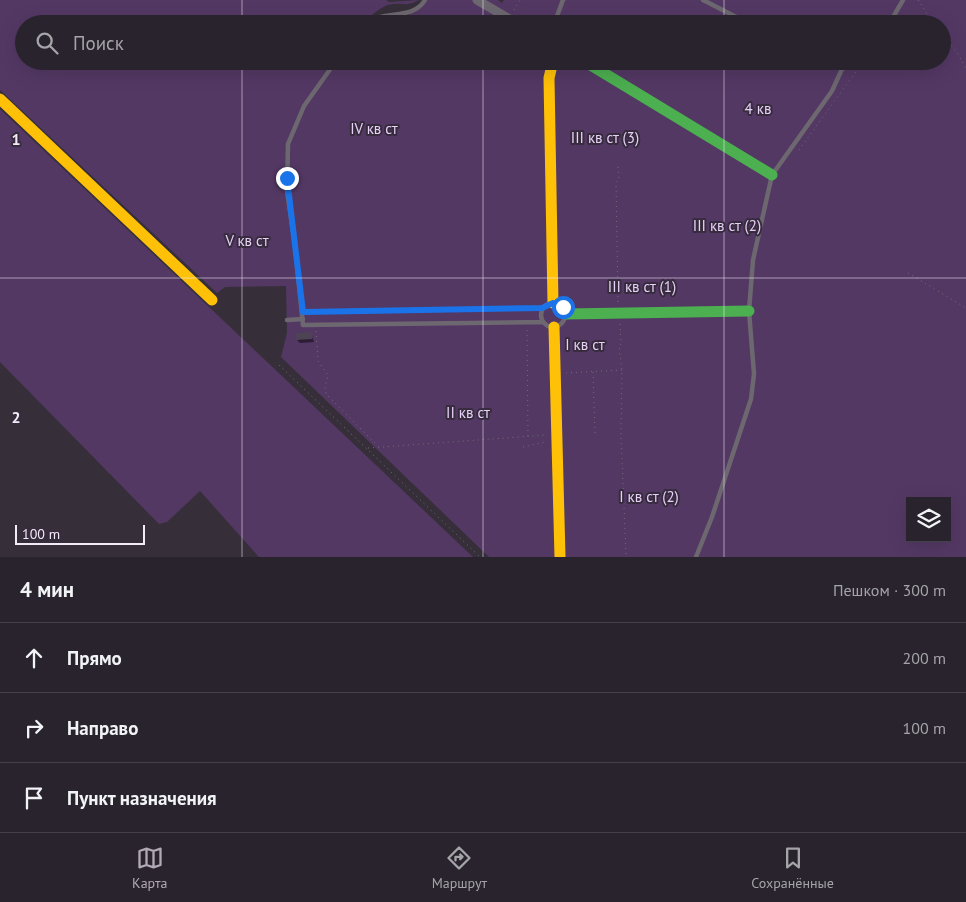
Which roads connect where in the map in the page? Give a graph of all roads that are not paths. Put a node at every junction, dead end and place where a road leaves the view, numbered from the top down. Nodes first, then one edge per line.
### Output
1 (425, 0) edge
2 (477, 0) edge
3 (563, 0) edge
4 (703, 0) edge
5 (904, 0) edge
6 (388, 15) edge
7 (503, 15) edge
8 (557, 15) edge
9 (732, 15) edge
10 (895, 15) edge
11 (330, 70) edge
12 (551, 70) edge
13 (599, 70) edge
14 (842, 70) edge
15 (0, 99) edge
16 (772, 175) junction
17 (212, 300) dead end
18 (553, 303) junction
19 (542, 308) junction
20 (748, 311) junction
21 (303, 312) junction
22 (566, 314) junction
23 (303, 319) junction
24 (287, 320) dead end
25 (543, 322) junction
26 (554, 327) junction
27 (560, 557) edge
28 (696, 557) edge

1 - 6 lane
2 - 7 street
3 - 8 lane
4 - 9 lane
5 - 10 lane
11 - 21 lane
12 - 18 street
13 - 16 street
14 - 16 lane
15 - 17 street
16 - 20 lane
18 - 19 lane
18 - 22 lane
19 - 21 lane
19 - 25 lane
20 - 22 street
20 - 28 lane
21 - 23 lane
22 - 26 lane
23 - 24 lane
23 - 25 lane
25 - 26 lane
26 - 27 street

